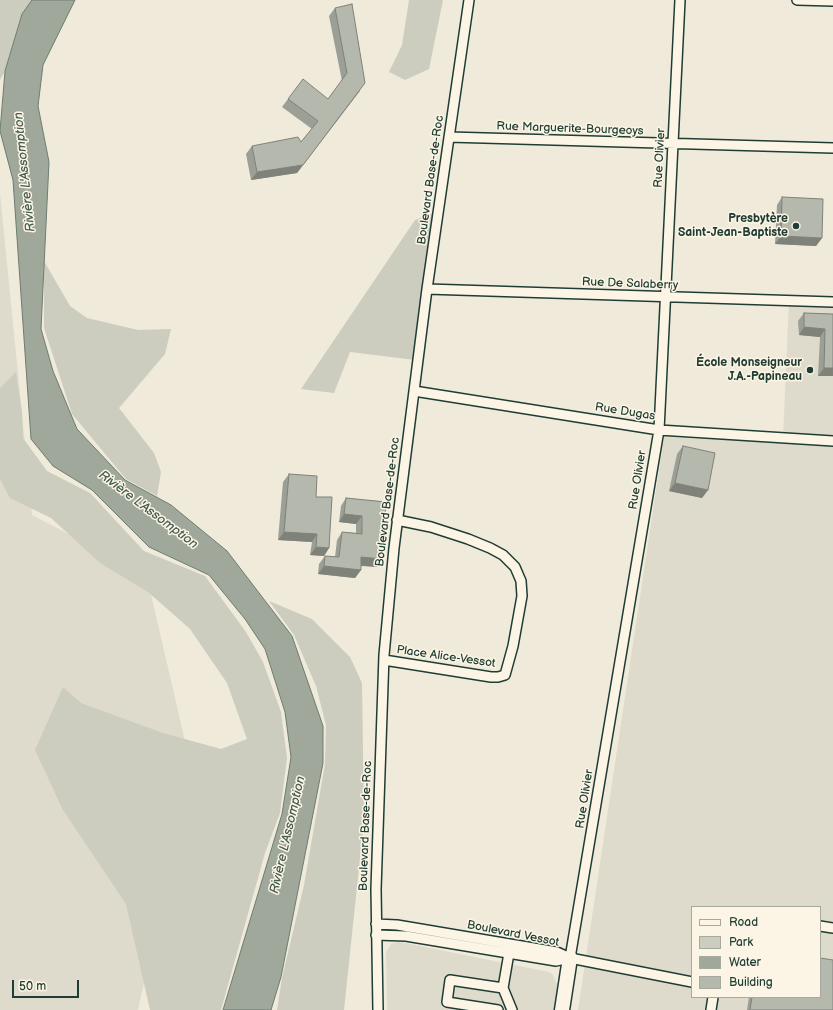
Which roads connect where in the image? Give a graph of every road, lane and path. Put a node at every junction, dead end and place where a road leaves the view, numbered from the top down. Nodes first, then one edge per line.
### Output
1 (469, 0) edge
2 (680, 0) edge
3 (797, 0) edge
4 (833, 1) edge
5 (449, 137) junction
6 (673, 144) junction
7 (833, 148) edge
8 (427, 289) junction
9 (665, 297) junction
10 (833, 302) edge
11 (414, 391) junction
12 (658, 430) junction
13 (833, 442) edge
14 (397, 520) junction
15 (384, 660) junction
16 (376, 924) junction
17 (821, 926) edge
18 (833, 928) edge
19 (376, 935) junction
20 (509, 953) junction
21 (570, 958) junction
22 (691, 982) edge
23 (503, 988) junction
24 (713, 998) edge
25 (445, 1006) edge
26 (378, 1010) edge
27 (498, 1010) edge
28 (512, 1010) edge
29 (562, 1010) edge
30 (711, 1010) edge

1 - 5 street, Boulevard Base-de-Roc
2 - 6 street, Rue Olivier
3 - 4 street
5 - 6 street, Rue Marguerite-Bourgeoys
5 - 8 street, Boulevard Base-de-Roc
6 - 7 street, Rue Marguerite-Bourgeoys
6 - 9 street, Rue Olivier
8 - 9 street, Rue De Salaberry
8 - 11 street, Boulevard Base-de-Roc
9 - 10 street, Rue De Salaberry
9 - 12 street, Rue Olivier
11 - 12 street, Rue Dugas
11 - 14 street, Boulevard Base-de-Roc
12 - 13 street, Rue Dugas
12 - 21 street, Rue Olivier
14 - 15 street, Boulevard Base-de-Roc
14 - 15 street, Place Alice-Vessot
15 - 16 street, Boulevard Base-de-Roc
16 - 19 street, Boulevard Base-de-Roc
16 - 21 street, Boulevard Vessot
17 - 18 street
19 - 20 street, Boulevard Vessot
19 - 26 street, Boulevard Base-de-Roc
20 - 21 street, Boulevard Vessot
20 - 23 street
21 - 22 street
21 - 29 highway
23 - 25 street
23 - 28 street
24 - 30 street
25 - 27 street

